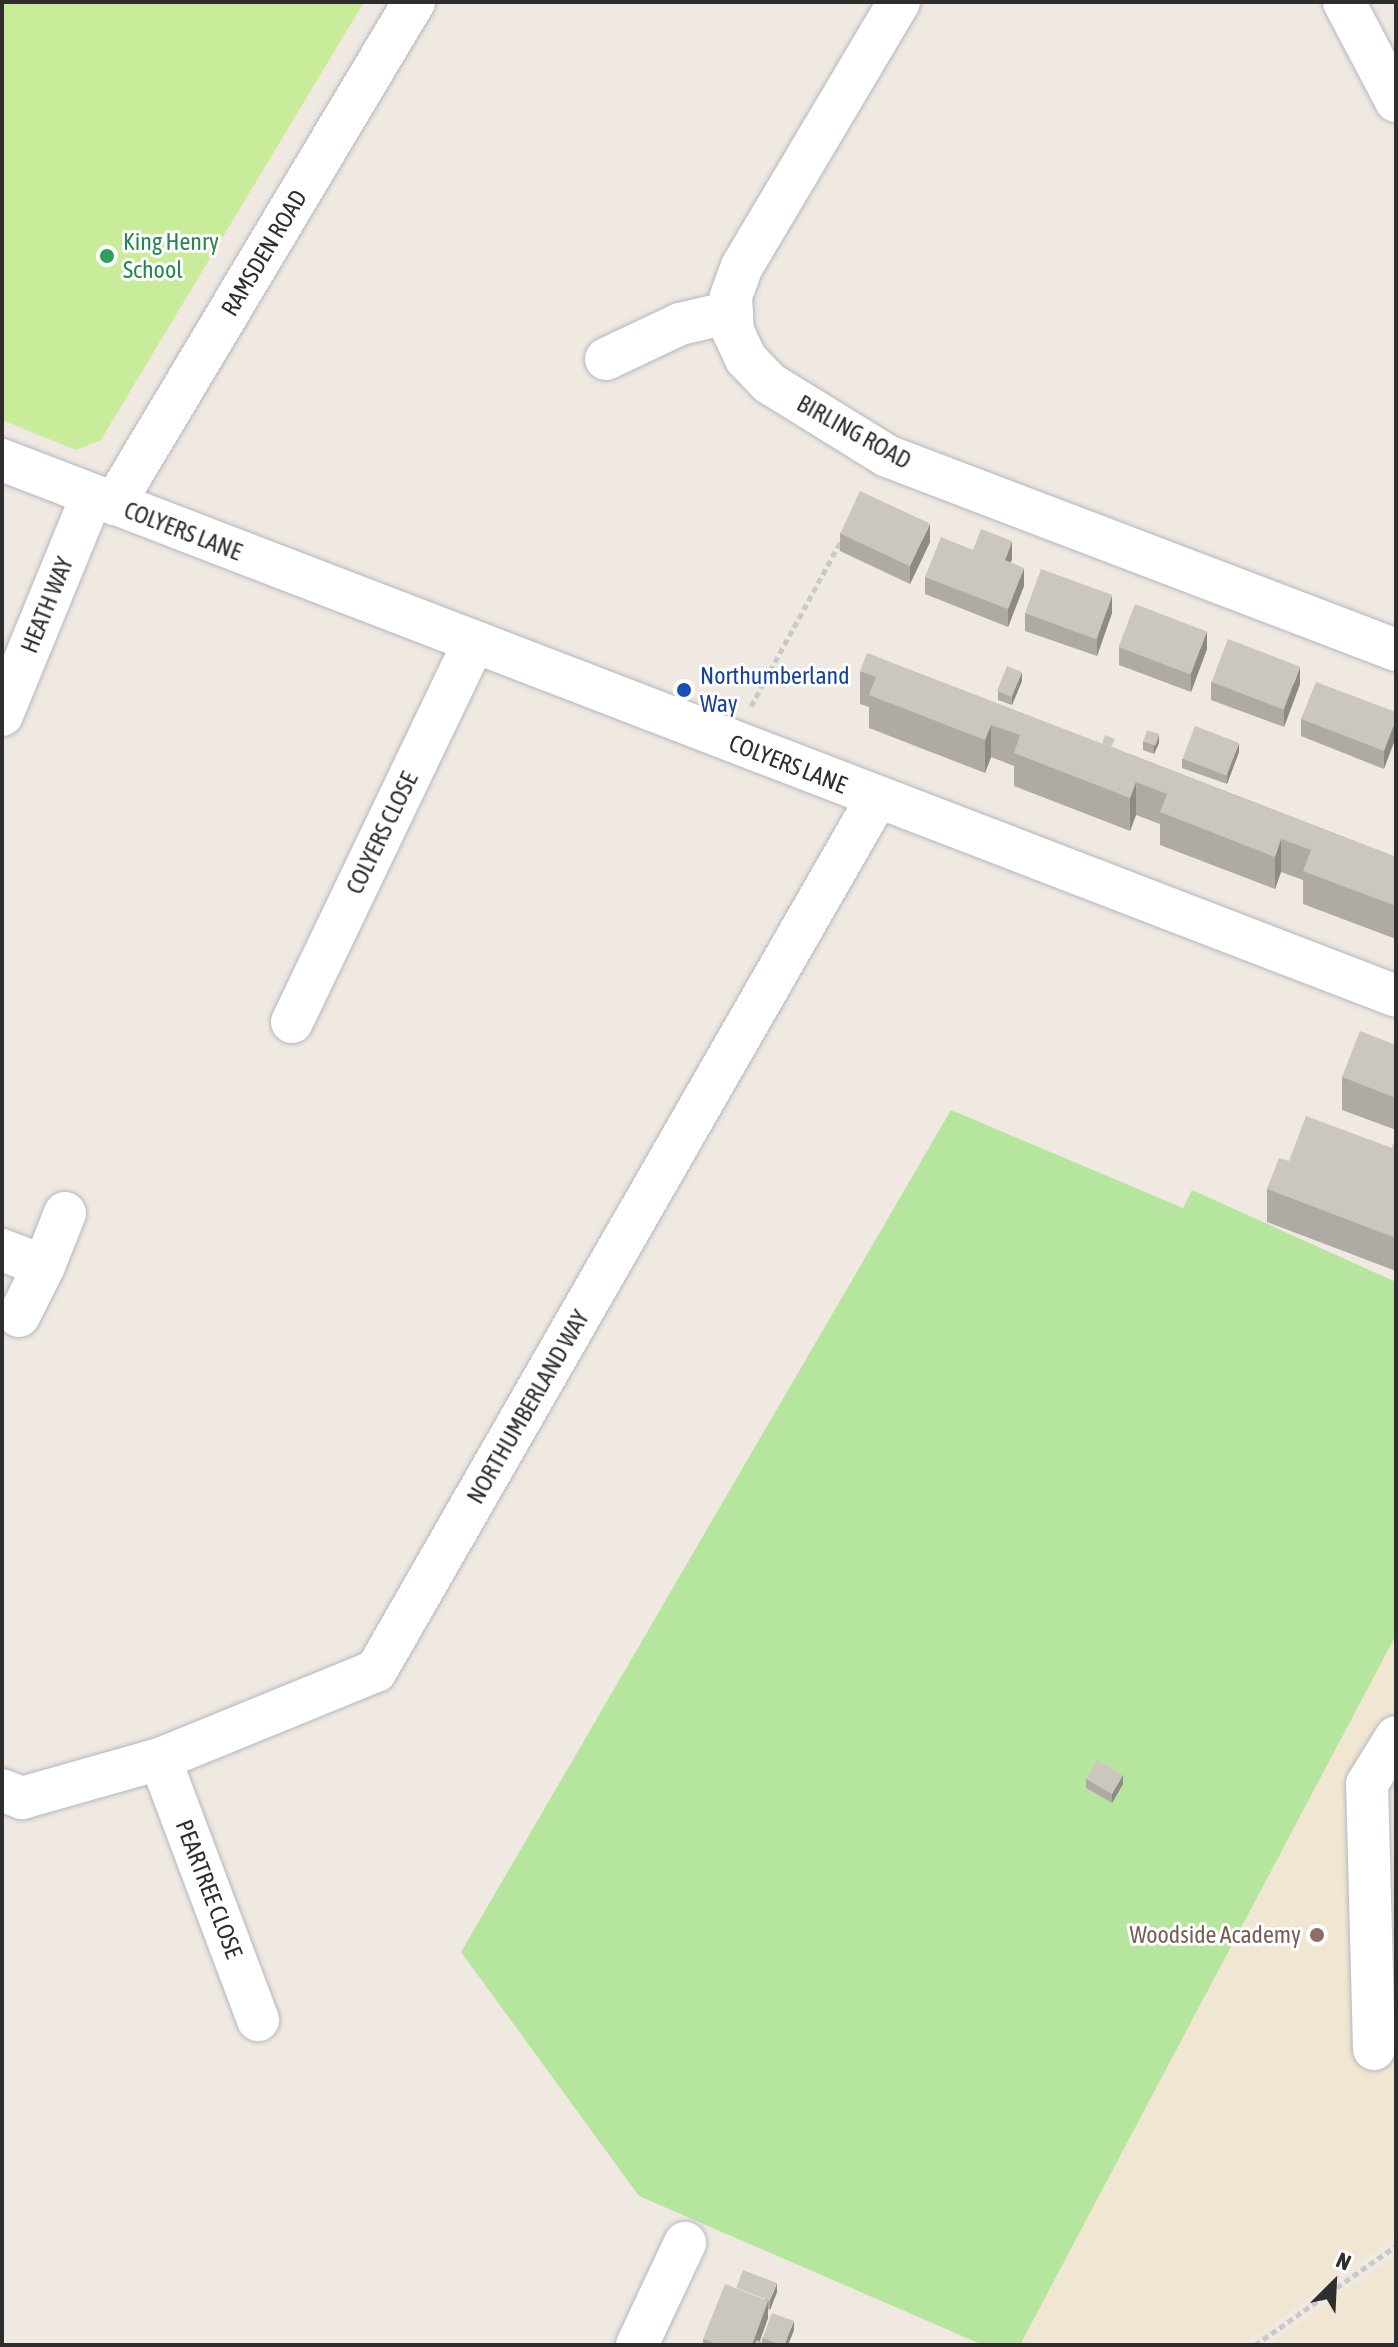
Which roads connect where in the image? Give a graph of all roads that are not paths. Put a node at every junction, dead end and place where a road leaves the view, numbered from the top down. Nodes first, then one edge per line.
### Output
1 (414, 2) edge
2 (899, 2) edge
3 (1344, 2) edge
4 (1396, 101) edge
5 (732, 312) junction
6 (606, 359) dead end
7 (2, 460) edge
8 (103, 500) junction
9 (473, 644) junction
10 (1396, 650) edge
11 (2, 715) edge
12 (877, 798) junction
13 (1396, 996) edge
14 (292, 1022) dead end
15 (65, 1213) dead end
16 (2, 1250) edge
17 (44, 1266) junction
18 (19, 1316) dead end
19 (1396, 1737) edge
20 (160, 1759) junction
21 (2, 1790) edge
22 (258, 2020) dead end
23 (1374, 2049) dead end
24 (685, 2243) dead end
25 (637, 2345) edge

1 - 8 street, RAMSDEN ROAD
2 - 5 street, BIRLING ROAD
3 - 4 street
5 - 6 street
5 - 10 street, BIRLING ROAD
7 - 8 street, COLYERS LANE
8 - 9 street, COLYERS LANE
8 - 11 street, HEATH WAY
9 - 12 street, COLYERS LANE
9 - 14 street, COLYERS CLOSE
12 - 13 street, COLYERS LANE
12 - 20 street, NORTHUMBERLAND WAY
15 - 17 street
16 - 17 street
17 - 18 street
19 - 23 street
20 - 21 street, NORTHUMBERLAND WAY
20 - 22 street, PEARTREE CLOSE
24 - 25 street

